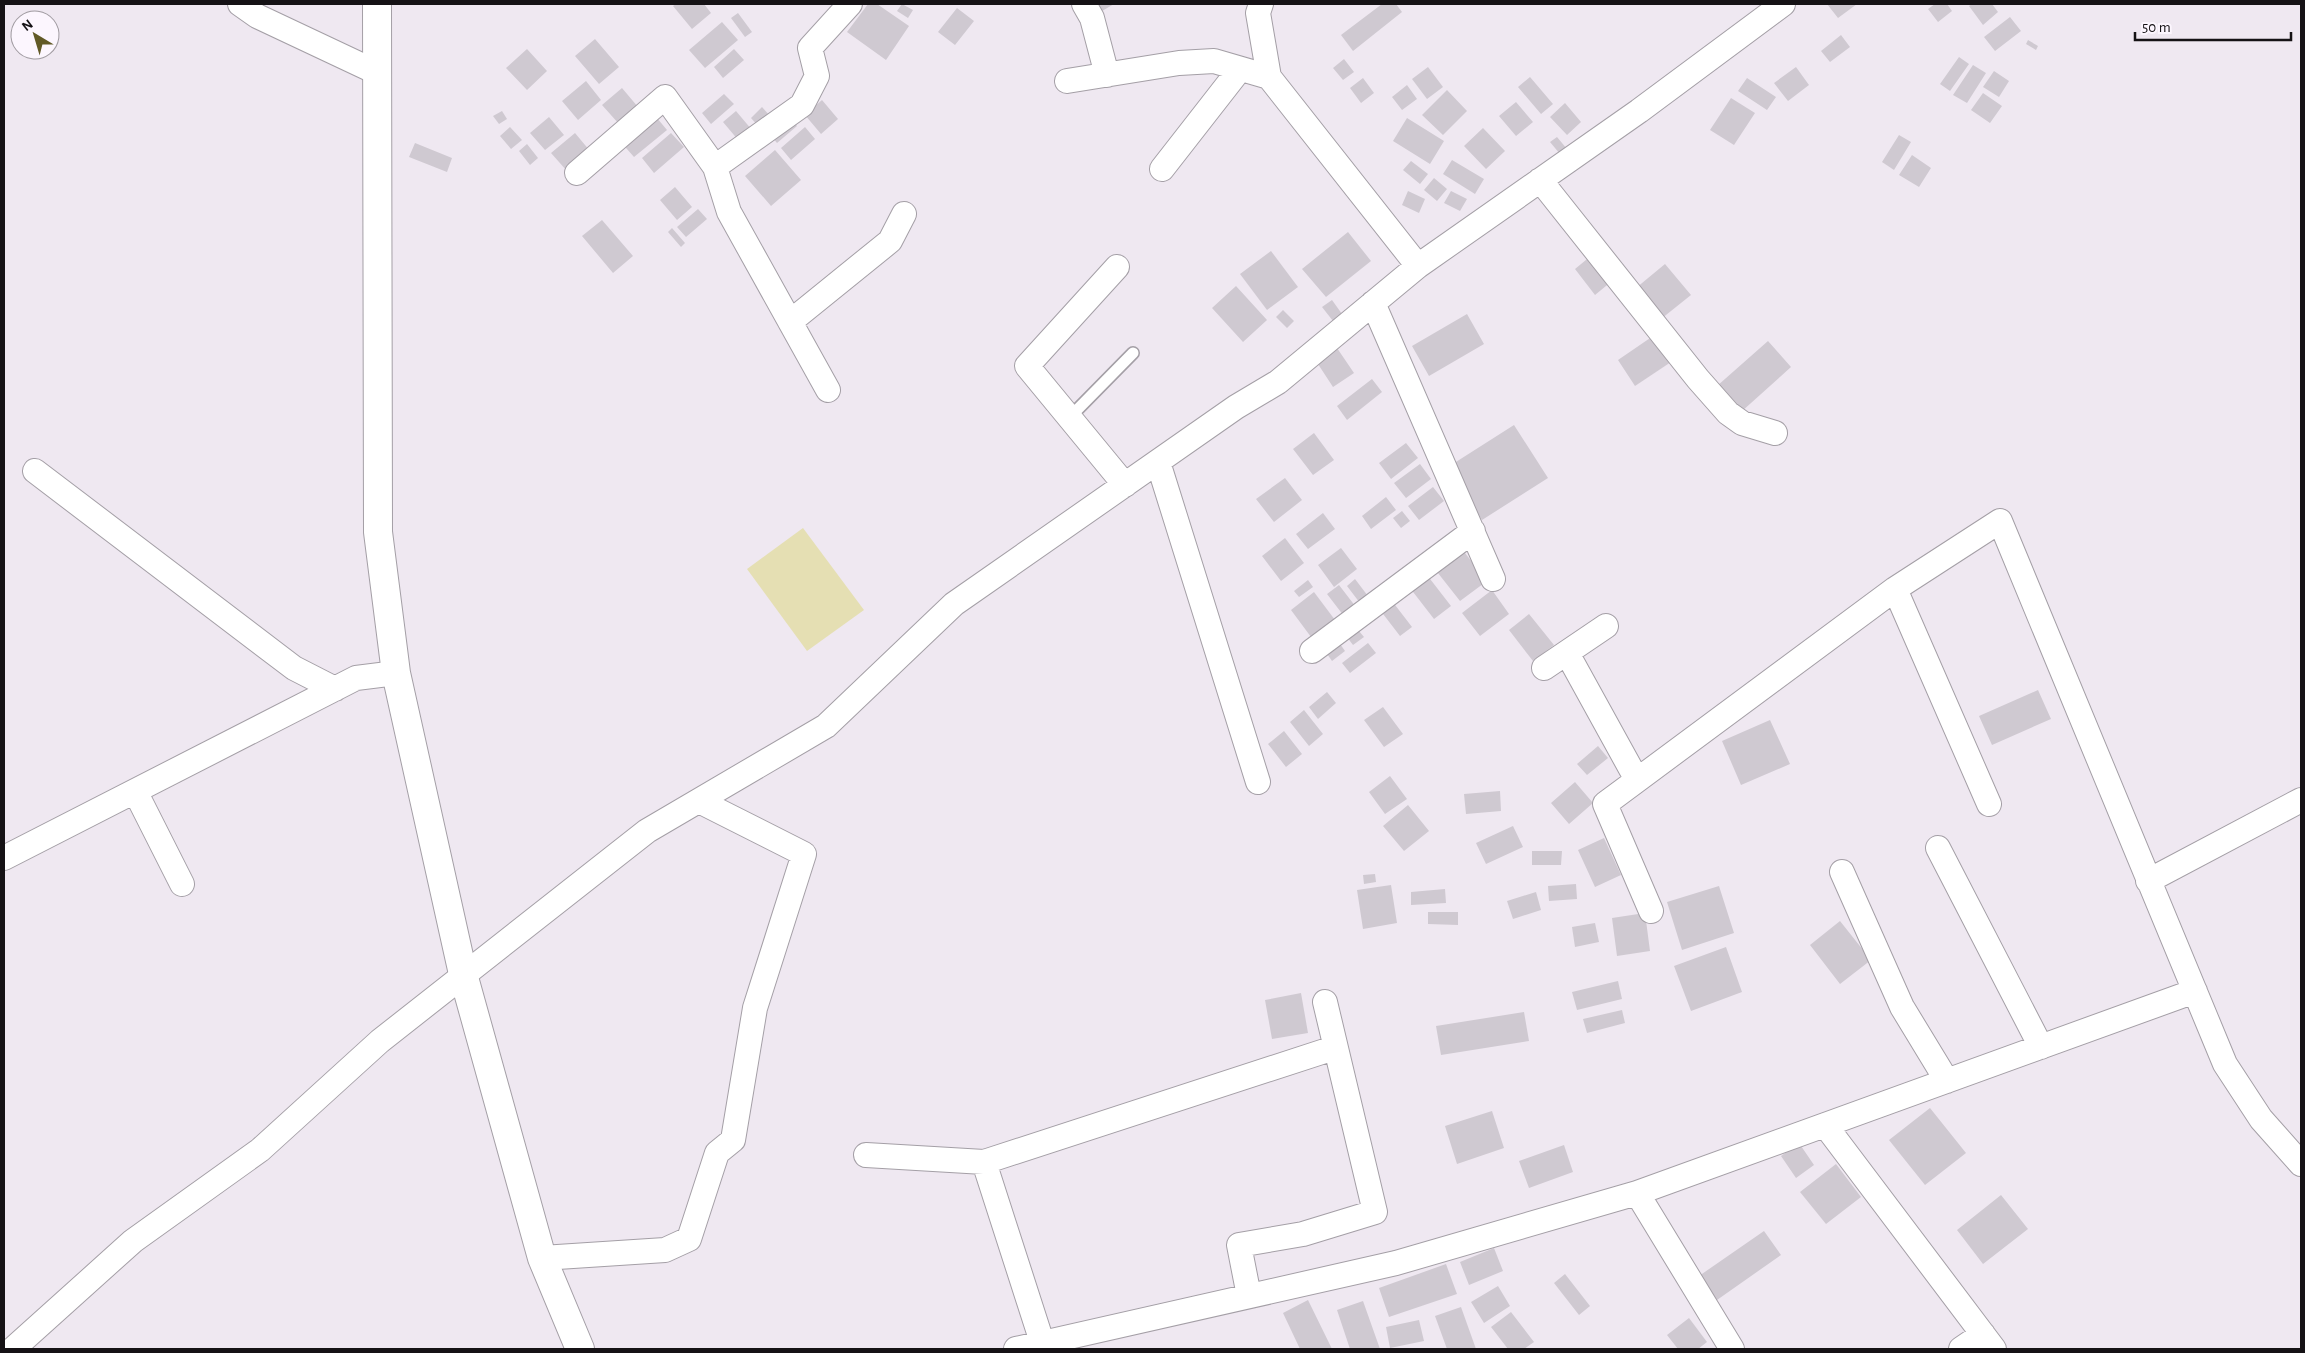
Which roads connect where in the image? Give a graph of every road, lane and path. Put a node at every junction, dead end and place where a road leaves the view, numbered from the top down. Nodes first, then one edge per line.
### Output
1 (240, 4) edge
2 (377, 4) edge
3 (850, 4) edge
4 (1084, 4) edge
5 (1261, 4) edge
6 (1773, 7) edge
7 (1240, 69) junction
8 (378, 73) junction
9 (1107, 75) junction
10 (1269, 77) junction
11 (1067, 81) dead end
12 (715, 168) junction
13 (1162, 169) dead end
14 (577, 173) dead end
15 (1540, 180) junction
16 (904, 214) dead end
17 (1418, 266) junction
18 (1116, 267) dead end
19 (1373, 303) junction
20 (790, 322) junction
21 (1133, 353) dead end
22 (828, 390) dead end
23 (1069, 418) junction
24 (1774, 433) dead end
25 (1158, 462) junction
26 (35, 471) dead end
27 (1126, 485) junction
28 (1473, 531) junction
29 (1494, 579) dead end
30 (1896, 589) junction
31 (1606, 626) dead end
32 (1312, 651) dead end
33 (1567, 653) junction
34 (1544, 668) dead end
35 (396, 673) junction
36 (334, 689) junction
37 (1637, 780) junction
38 (1258, 782) dead end
39 (135, 791) junction
40 (2301, 800) edge
41 (699, 801) junction
42 (1989, 804) dead end
43 (1938, 848) dead end
44 (4, 858) edge
45 (1842, 872) dead end
46 (2148, 881) junction
47 (182, 884) dead end
48 (1651, 911) dead end
49 (464, 974) junction
50 (2195, 991) junction
51 (1324, 1002) dead end
52 (2041, 1047) junction
53 (1334, 1048) junction
54 (1946, 1081) junction
55 (1825, 1125) junction
56 (866, 1155) dead end
57 (984, 1162) junction
58 (2301, 1164) edge
59 (1637, 1193) junction
60 (542, 1258) junction
61 (1249, 1296) junction
62 (1042, 1342) junction
63 (1988, 1342) edge
64 (13, 1349) edge
65 (580, 1349) edge
66 (1016, 1349) edge
67 (1732, 1349) edge
68 (1961, 1349) edge

1 - 8 street
2 - 8 street
3 - 12 street
4 - 9 street
5 - 10 street
6 - 15 street
7 - 9 street
7 - 10 street
7 - 13 street
8 - 35 street
9 - 11 street
10 - 17 street
12 - 14 street
12 - 20 street
15 - 17 street
15 - 24 street
16 - 20 street
17 - 19 street
18 - 23 street
19 - 25 street
19 - 28 street
20 - 22 street
21 - 23 lane
23 - 27 street
25 - 27 street
25 - 38 street
26 - 36 street
27 - 41 street
28 - 29 street
28 - 32 street
30 - 37 street
30 - 42 street
30 - 46 street
31 - 33 street
33 - 34 street
33 - 37 street
35 - 36 street
35 - 49 street
36 - 39 street
37 - 48 street
39 - 44 street
39 - 47 street
40 - 46 street
41 - 49 street
41 - 60 street
43 - 52 street
45 - 54 street
46 - 50 street
49 - 60 street
49 - 64 street
50 - 52 street
50 - 58 street
51 - 53 street
52 - 54 street
53 - 57 street
53 - 61 street
54 - 55 street
55 - 59 street
55 - 63 street
56 - 57 street
57 - 62 street
59 - 61 street
59 - 67 street
60 - 65 street
61 - 62 street
62 - 66 street
63 - 68 street

